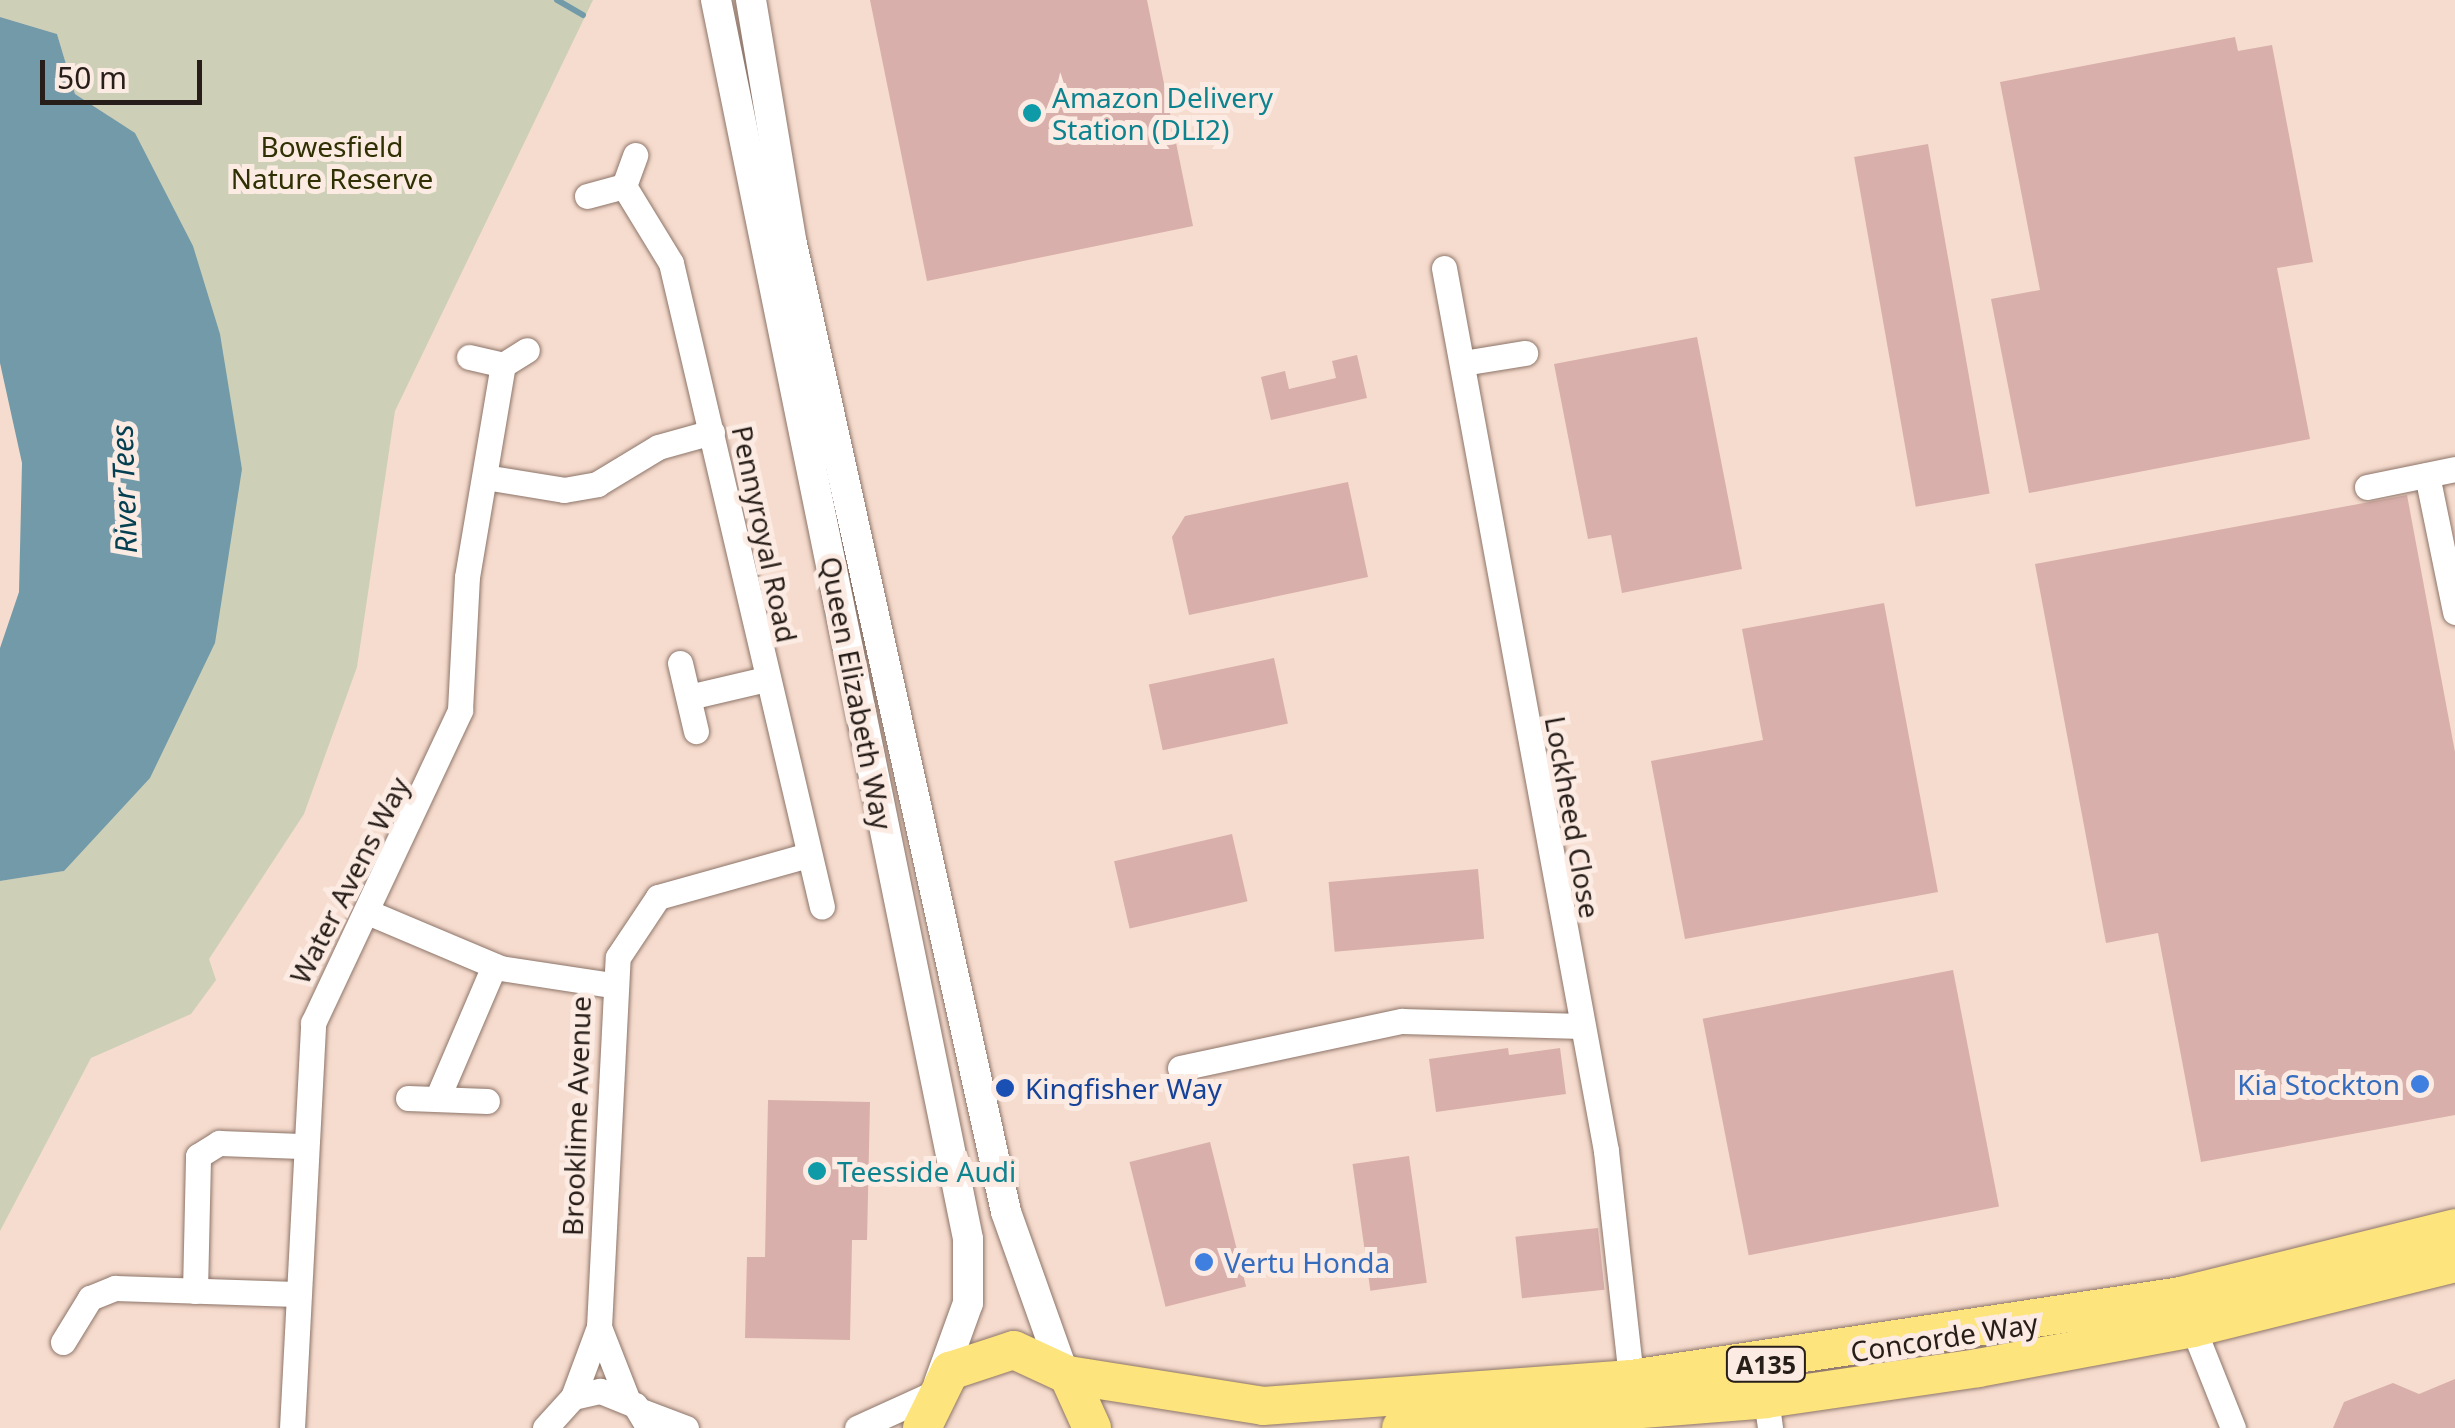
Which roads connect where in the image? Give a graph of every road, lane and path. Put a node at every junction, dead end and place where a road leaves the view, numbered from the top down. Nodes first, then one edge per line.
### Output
1 (716, 0) edge
2 (750, 0) edge
3 (634, 155) dead end
4 (624, 186) junction
5 (587, 196) dead end
6 (1444, 268) dead end
7 (527, 350) dead end
8 (1525, 353) dead end
9 (469, 357) dead end
10 (1463, 363) junction
11 (503, 365) junction
12 (712, 432) junction
13 (2455, 469) edge
14 (2427, 475) junction
15 (485, 477) junction
16 (2367, 487) dead end
17 (2455, 612) edge
18 (680, 663) dead end
19 (766, 678) junction
20 (689, 698) junction
21 (696, 731) dead end
22 (808, 855) junction
23 (822, 906) dead end
24 (370, 914) junction
25 (494, 966) junction
26 (611, 985) junction
27 (1582, 1026) junction
28 (1180, 1068) dead end
29 (408, 1098) dead end
30 (437, 1100) junction
31 (486, 1101) dead end
32 (302, 1146) junction
33 (2455, 1228) edge
34 (2455, 1263) edge
35 (194, 1291) junction
36 (296, 1294) junction
37 (599, 1327) junction
38 (2194, 1328) junction
39 (63, 1342) dead end
40 (1065, 1372) junction
41 (1630, 1379) junction
42 (573, 1397) junction
43 (931, 1402) edge
44 (640, 1413) edge
45 (1768, 1413) edge
46 (292, 1428) edge
47 (545, 1428) edge
48 (686, 1428) edge
49 (857, 1428) edge
50 (1092, 1428) edge
51 (1402, 1428) edge
52 (2233, 1428) edge

1 - 43 street, Queen Elizabeth Way
2 - 40 street, Queen Elizabeth Way
3 - 4 street
4 - 5 street
4 - 12 street, Pennyroyal Road
6 - 10 street, Lockheed Close
7 - 11 street
8 - 10 street
9 - 11 street
10 - 27 street, Lockheed Close
11 - 15 street, Water Avens Way
12 - 15 street
12 - 19 street, Pennyroyal Road
13 - 14 street
14 - 16 street
14 - 17 street
15 - 24 street, Water Avens Way
18 - 20 street
19 - 20 street
19 - 22 street, Pennyroyal Road
20 - 21 street
22 - 23 street, Pennyroyal Road
22 - 26 street, Brooklime Avenue
24 - 25 street
24 - 32 street, Water Avens Way
25 - 26 street
25 - 30 street
26 - 37 street, Brooklime Avenue
27 - 28 street
27 - 41 street, Lockheed Close
29 - 30 street
30 - 31 street
32 - 35 street
32 - 36 street, Water Avens Way
33 - 41 main road, Concorde Way / A135
34 - 38 main road, Concorde Way / A135
35 - 36 street
35 - 39 street
36 - 46 street, Water Avens Way
37 - 42 street
37 - 44 street
38 - 45 main road, Concorde Way / A135
38 - 52 street
40 - 41 main road, Concorde Way / A135
40 - 43 main road, A135
40 - 50 main road
42 - 44 street
42 - 47 street
43 - 49 street
44 - 48 street
45 - 51 main road, Concorde Way / A135

